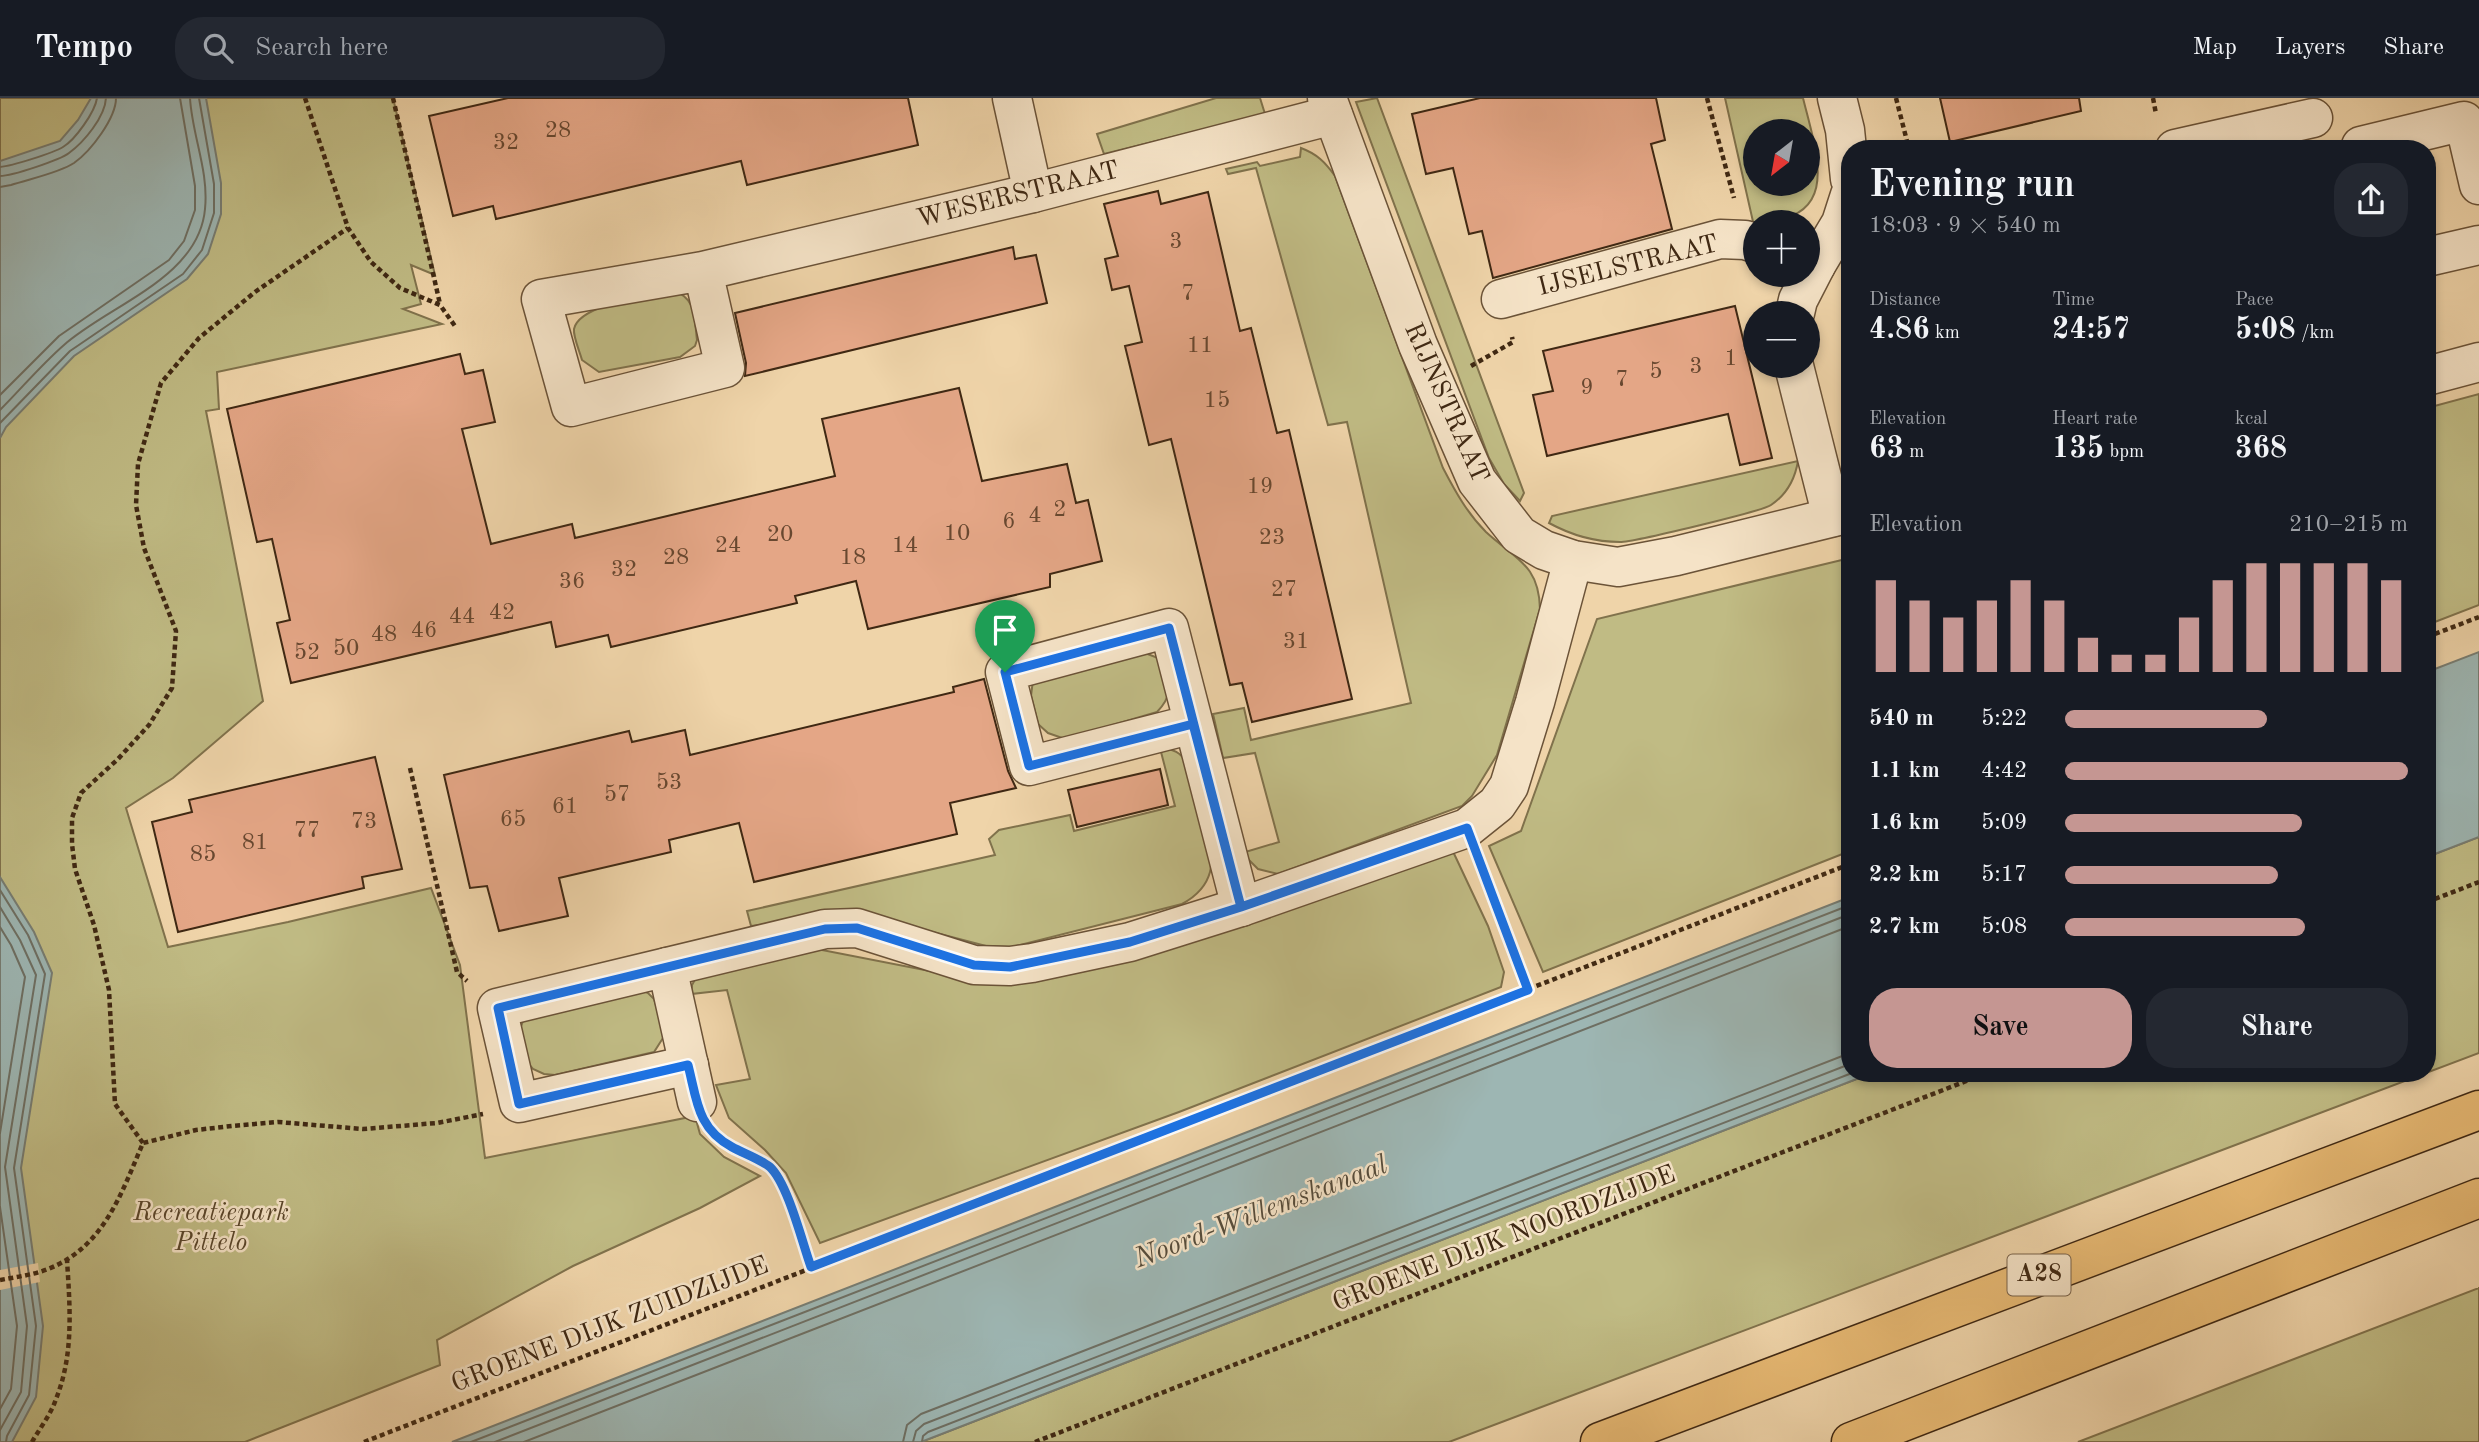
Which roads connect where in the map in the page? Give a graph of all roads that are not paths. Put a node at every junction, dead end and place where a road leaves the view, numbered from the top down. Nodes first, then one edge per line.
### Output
1 (1012, 98) edge
2 (1837, 98) edge
3 (1330, 107) edge
4 (2313, 118) dead end
5 (1846, 140) edge
6 (2215, 140) edge
7 (2386, 140) edge
8 (2479, 185) edge
9 (1033, 193) junction
10 (1841, 223) edge
11 (1743, 241) edge
12 (2479, 245) edge
13 (1820, 252) edge
14 (2436, 255) edge
15 (703, 271) junction
16 (1501, 299) road end
17 (2479, 362) edge
18 (2436, 374) edge
19 (1798, 378) edge
20 (1841, 515) edge
21 (1573, 560) junction
22 (1193, 724) junction
23 (1241, 907) junction
24 (667, 967) junction
25 (688, 1065) junction
26 (697, 1102) road end
27 (2479, 1110) edge
28 (2479, 1198) edge
29 (1600, 1442) edge
30 (1851, 1442) edge

1 - 9 street
2 - 5 street
3 - 9 street, WESERSTRAAT
3 - 21 street, RIJNSTRAAT
4 - 6 street
7 - 8 street
9 - 15 street, WESERSTRAAT
10 - 13 street
11 - 16 street, IJSELSTRAAT
12 - 14 street
15 - 15 street, WESERSTRAAT
17 - 18 street
19 - 20 street
20 - 21 street, RIJNSTRAAT
21 - 23 street
22 - 22 street
22 - 23 street
23 - 24 street
24 - 25 street
24 - 25 street
25 - 26 street
27 - 29 highway, A28
28 - 30 highway

